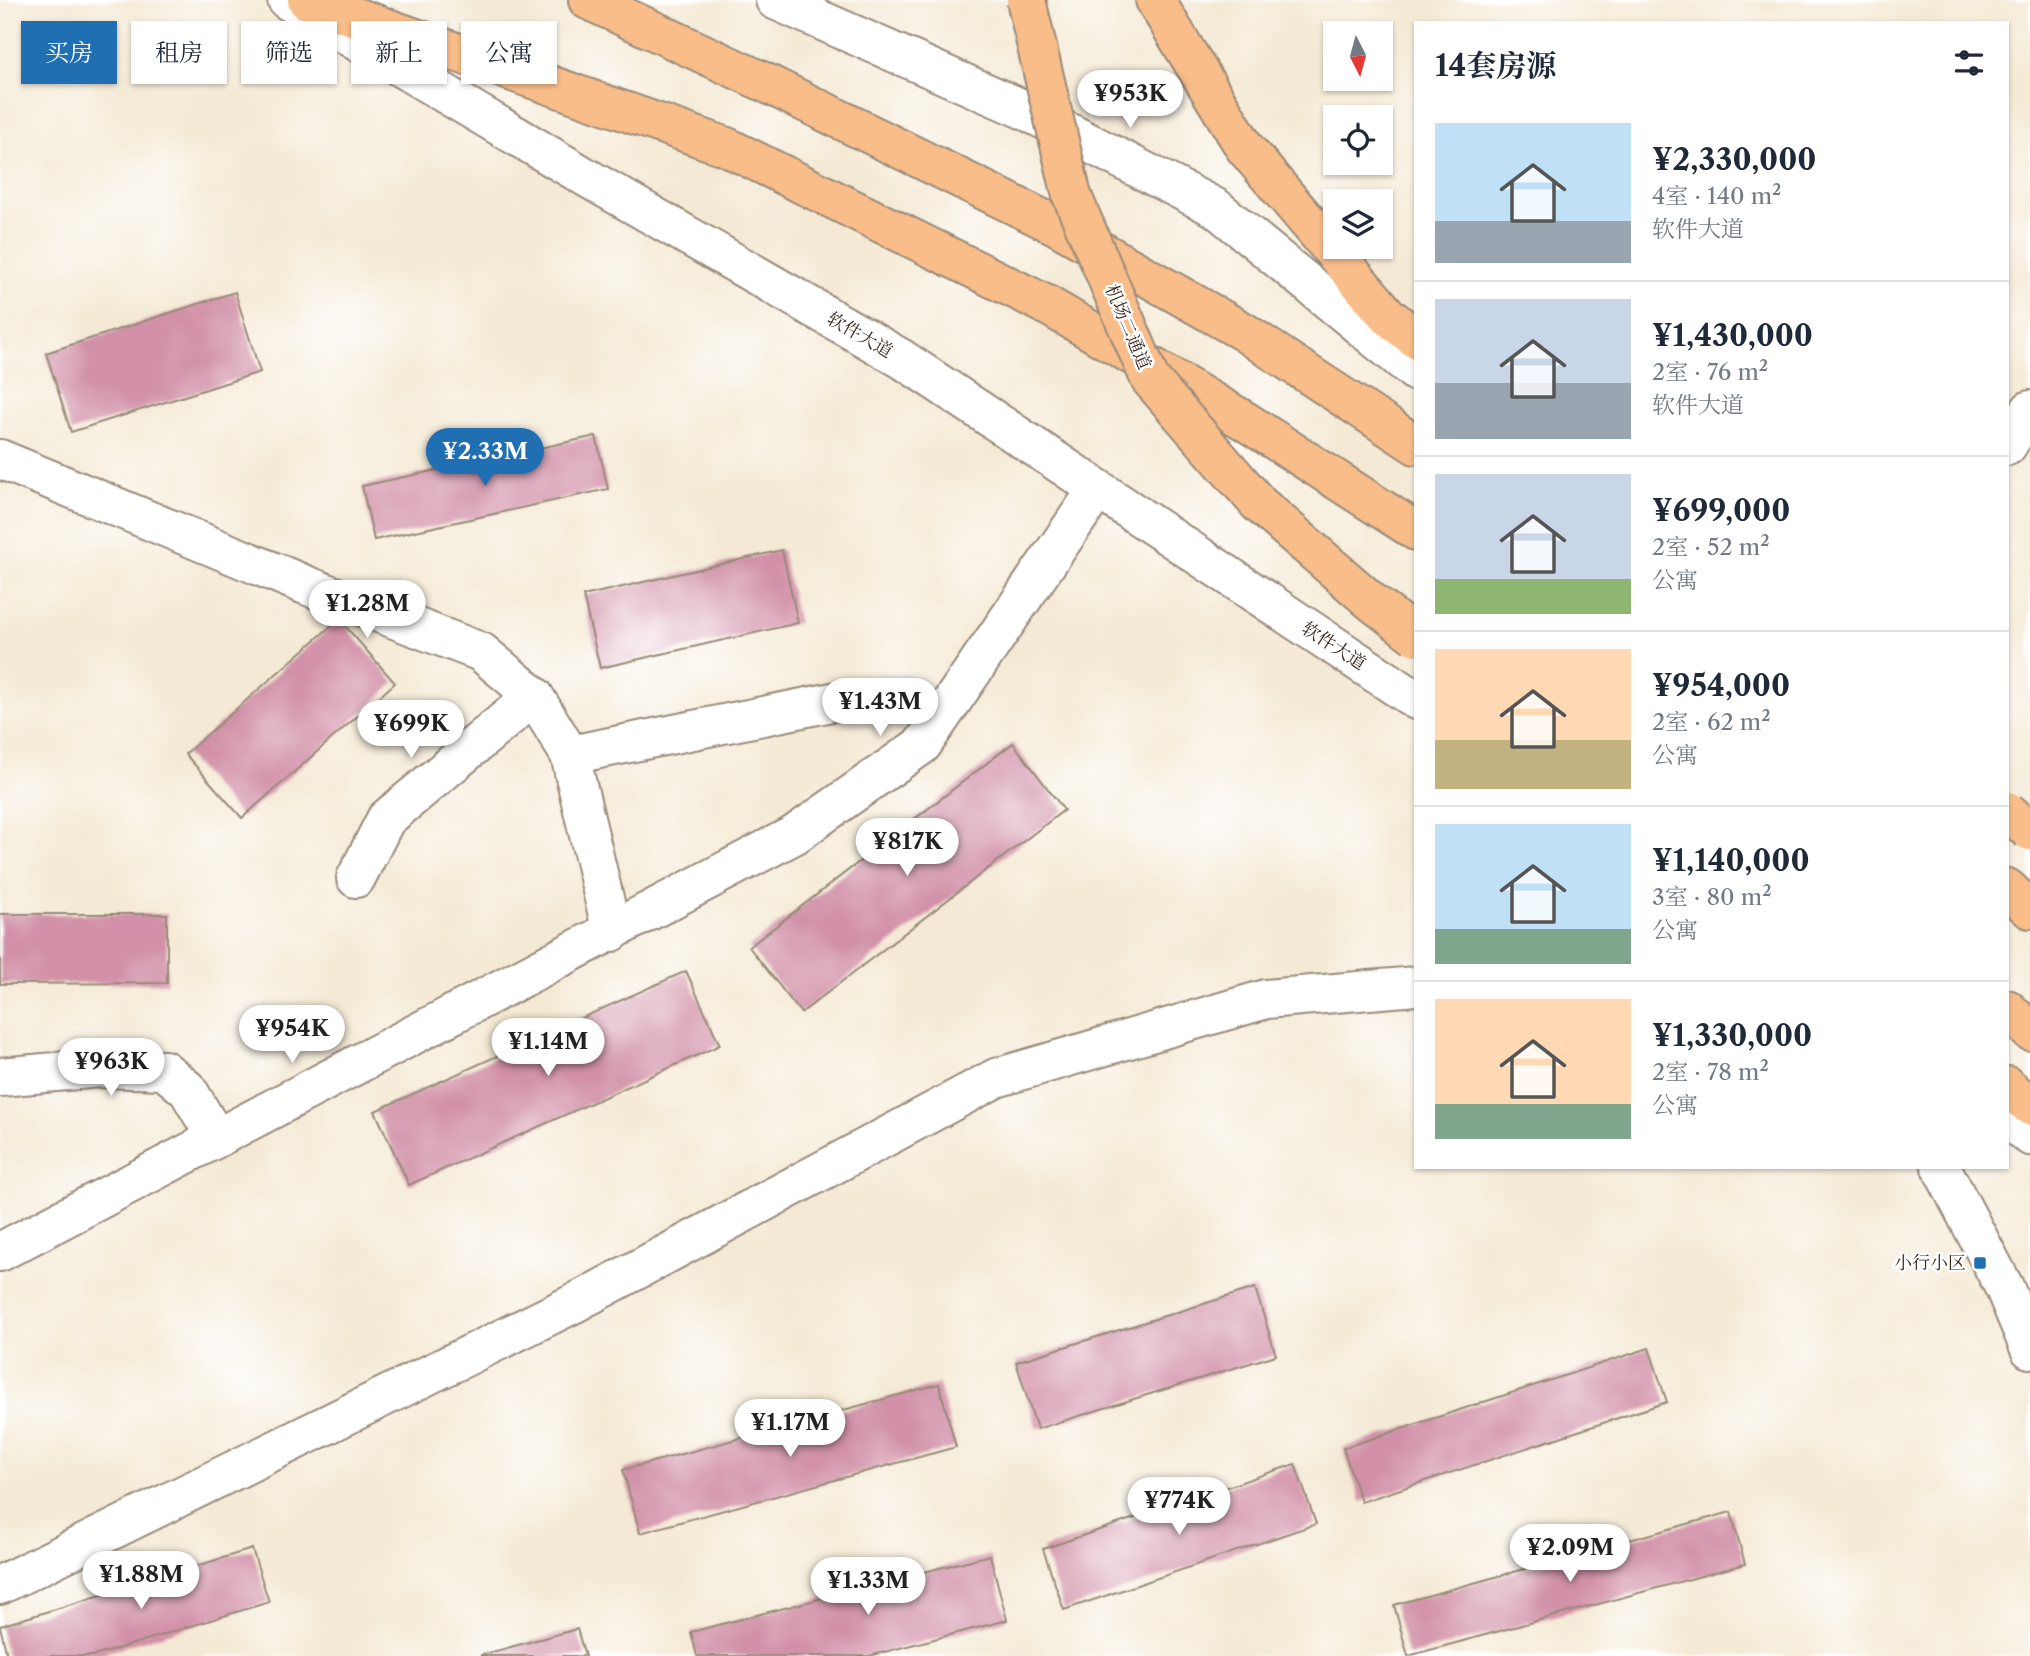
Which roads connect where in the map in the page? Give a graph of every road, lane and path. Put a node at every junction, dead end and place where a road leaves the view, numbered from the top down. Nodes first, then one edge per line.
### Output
1 (287, 0) edge
2 (307, 0) edge
3 (588, 0) edge
4 (775, 0) edge
5 (1026, 0) edge
6 (1155, 0) edge
7 (838, 14) edge
8 (1414, 337) edge
9 (1414, 370) edge
10 (2030, 410) edge
11 (2009, 443) edge
12 (1414, 444) edge
13 (0, 459) edge
14 (1097, 490) junction
15 (1414, 530) edge
16 (1414, 634) edge
17 (534, 696) junction
18 (1414, 699) edge
19 (842, 700) dead end
20 (570, 755) junction
21 (2009, 814) edge
22 (2030, 831) edge
23 (356, 878) dead end
24 (2009, 890) edge
25 (2030, 909) edge
26 (612, 932) junction
27 (1414, 986) edge
28 (2009, 1011) edge
29 (2030, 1031) edge
30 (0, 1077) edge
31 (2009, 1088) edge
32 (2030, 1106) edge
33 (2009, 1120) edge
34 (2030, 1136) edge
35 (216, 1138) junction
36 (1942, 1169) edge
37 (0, 1252) edge
38 (2017, 1283) edge
39 (2030, 1349) edge
40 (0, 1585) edge

1 - 14 street, 软件大道
2 - 15 main road, bridge
3 - 12 main road
4 - 7 street
5 - 16 main road, 机场二通道, bridge
6 - 8 main road
7 - 9 street
10 - 11 street
13 - 17 street
14 - 18 street, 软件大道
14 - 26 street
17 - 20 street
17 - 23 street
19 - 20 street
20 - 26 street
21 - 22 main road, bridge
24 - 25 main road
26 - 35 street
27 - 40 street
28 - 29 main road
30 - 35 street
31 - 32 main road
33 - 34 street
35 - 37 street
36 - 38 street
38 - 39 street

